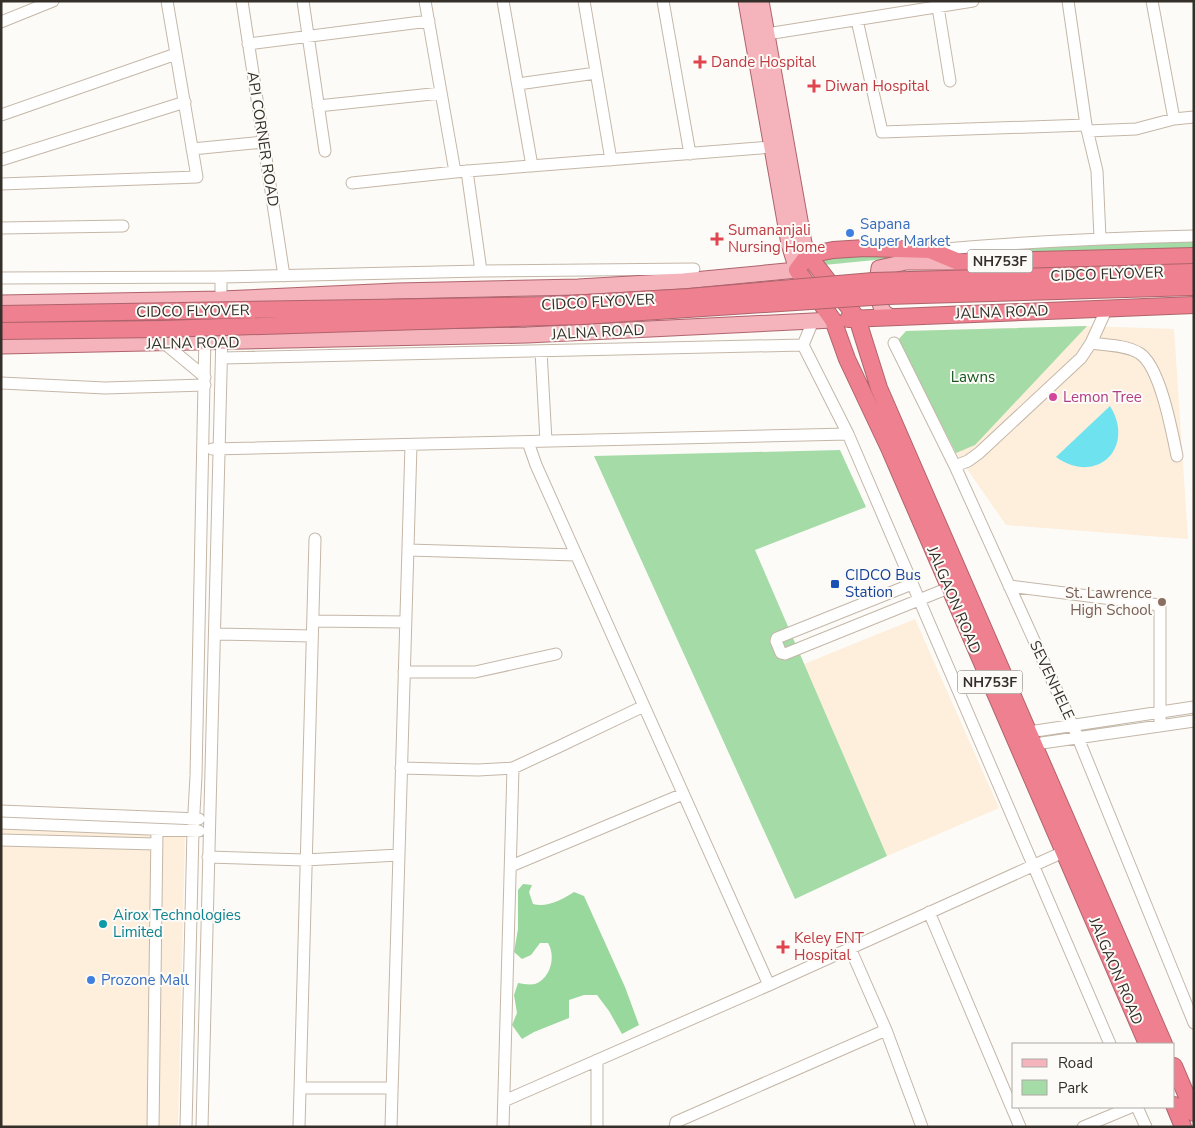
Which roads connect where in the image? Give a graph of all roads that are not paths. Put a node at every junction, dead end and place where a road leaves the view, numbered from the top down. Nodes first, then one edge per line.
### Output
1 (53, 1) edge
2 (168, 1) edge
3 (242, 1) edge
4 (303, 1) edge
5 (426, 1) edge
6 (504, 1) edge
7 (584, 1) edge
8 (663, 1) edge
9 (746, 1) edge
10 (761, 1) edge
11 (973, 1) edge
12 (1068, 1) edge
13 (1152, 1) edge
14 (938, 4) edge
15 (857, 20) junction
16 (429, 21) junction
17 (1, 22) edge
18 (767, 34) junction
19 (308, 36) junction
20 (248, 44) junction
21 (176, 54) junction
22 (596, 73) junction
23 (950, 81) dead end
24 (518, 84) junction
25 (441, 93) junction
26 (184, 102) junction
27 (318, 106) junction
28 (1, 115) edge
29 (1194, 117) edge
30 (1174, 119) junction
31 (1087, 128) junction
32 (263, 142) junction
33 (772, 148) junction
34 (192, 149) junction
35 (325, 151) dead end
36 (690, 154) junction
37 (1, 160) edge
38 (611, 160) junction
39 (532, 166) junction
40 (461, 172) junction
41 (352, 182) dead end
42 (1, 184) edge
43 (123, 226) dead end
44 (1, 228) edge
45 (1194, 236) edge
46 (1100, 238) junction
47 (930, 250) junction
48 (808, 255) junction
49 (1194, 256) edge
50 (960, 262) junction
51 (694, 269) dead end
52 (797, 270) junction
53 (481, 271) junction
54 (1194, 272) edge
55 (284, 276) junction
56 (1, 278) edge
57 (221, 278) junction
58 (1194, 287) edge
59 (221, 299) junction
60 (205, 300) junction
61 (1, 303) edge
62 (1194, 305) edge
63 (1107, 308) junction
64 (1, 314) edge
65 (891, 317) junction
66 (857, 318) junction
67 (833, 320) junction
68 (813, 321) junction
69 (1, 331) edge
70 (205, 342) junction
71 (222, 342) junction
72 (164, 343) junction
73 (1091, 343) junction
74 (894, 344) dead end
75 (803, 345) junction
76 (1, 346) edge
77 (541, 351) junction
78 (222, 358) junction
79 (206, 381) junction
80 (1, 383) edge
81 (848, 434) junction
82 (546, 441) junction
83 (528, 442) junction
84 (410, 445) junction
85 (203, 449) junction
86 (220, 449) junction
87 (1177, 456) dead end
88 (954, 466) junction
89 (315, 539) dead end
90 (408, 550) junction
91 (576, 555) junction
92 (912, 584) junction
93 (956, 585) junction
94 (1009, 586) junction
95 (919, 600) junction
96 (313, 621) junction
97 (405, 622) junction
98 (215, 634) junction
99 (312, 636) junction
100 (556, 654) dead end
101 (404, 672) junction
102 (644, 706) junction
103 (1194, 707) edge
104 (1160, 711) junction
105 (1194, 720) edge
106 (1072, 725) junction
107 (1160, 726) junction
108 (1032, 738) junction
109 (1078, 738) junction
110 (401, 768) junction
111 (513, 768) junction
112 (683, 794) junction
113 (1, 811) edge
114 (194, 818) junction
115 (209, 819) junction
116 (1, 823) edge
117 (156, 830) junction
118 (193, 830) junction
119 (209, 831) junction
120 (1, 840) edge
121 (156, 844) junction
122 (1071, 848) junction
123 (399, 855) junction
124 (208, 857) junction
125 (305, 860) junction
126 (1033, 865) junction
127 (511, 866) junction
128 (930, 912) junction
129 (850, 948) junction
130 (769, 984) junction
131 (1194, 1023) edge
132 (886, 1030) junction
133 (1110, 1043) edge
134 (1147, 1043) edge
135 (1164, 1043) edge
136 (597, 1060) junction
137 (1175, 1068) edge
138 (300, 1088) junction
139 (392, 1088) junction
140 (504, 1101) junction
141 (1175, 1107) edge
142 (1012, 1108) edge
143 (1012, 1108) edge
144 (1128, 1108) edge
145 (1137, 1108) edge
146 (1194, 1113) edge
147 (153, 1127) edge
148 (186, 1127) edge
149 (202, 1127) edge
150 (299, 1127) edge
151 (391, 1127) edge
152 (502, 1127) edge
153 (597, 1127) edge
154 (675, 1127) edge
155 (922, 1127) edge
156 (1020, 1127) edge
157 (1083, 1127) edge
158 (1146, 1127) edge
159 (1183, 1127) edge

1 - 17 street
2 - 21 street
3 - 20 street, API CORNER ROAD
4 - 19 street
5 - 16 street
6 - 24 street
7 - 22 street
8 - 36 street
9 - 33 main road
10 - 18 main road
11 - 14 street
12 - 31 street
13 - 30 street
14 - 15 street
14 - 23 street
15 - 18 street
15 - 31 street
16 - 19 street
16 - 25 street
18 - 48 main road
19 - 20 street
19 - 27 street
20 - 32 street, API CORNER ROAD
21 - 26 street
21 - 28 street
22 - 24 street
22 - 38 street
24 - 39 street
25 - 27 street
25 - 40 street
26 - 34 street
26 - 37 street
27 - 35 street
29 - 30 street
30 - 31 street
31 - 46 street
32 - 34 street
32 - 55 street, API CORNER ROAD
33 - 36 street
33 - 52 main road
34 - 42 street
36 - 38 street
38 - 39 street
39 - 40 street
40 - 41 street
40 - 53 street
43 - 44 street
45 - 46 street
46 - 47 street
47 - 48 highway, NH753F
47 - 50 highway, NH753F
48 - 52 highway
48 - 66 highway
49 - 50 highway, NH753F
50 - 65 main road
51 - 53 street
52 - 59 main road
52 - 67 highway, JALGAON ROAD
53 - 55 street
54 - 64 highway, CIDCO FLYOVER, bridge
55 - 57 street
56 - 57 street
57 - 59 street
58 - 69 highway, CIDCO FLYOVER, bridge
59 - 60 main road
59 - 71 street
60 - 61 main road
60 - 70 street
62 - 63 highway, JALNA ROAD
63 - 65 highway, JALNA ROAD
63 - 73 street
65 - 66 highway, JALNA ROAD
66 - 67 highway, JALNA ROAD
66 - 93 highway, JALGAON ROAD / NH753F
67 - 68 main road, JALNA ROAD
67 - 93 highway, JALGAON ROAD / NH753F
68 - 71 main road, JALNA ROAD
68 - 75 street
70 - 71 main road, JALNA ROAD
70 - 72 main road, JALNA ROAD
70 - 79 street
71 - 78 street
72 - 76 main road, JALNA ROAD
72 - 79 street
73 - 87 street
73 - 88 street
74 - 88 street, SEVENHELE
75 - 77 street
75 - 81 street
77 - 78 street
77 - 82 street
78 - 86 street
79 - 80 street
79 - 85 street
81 - 82 street
81 - 92 street
82 - 83 street
83 - 84 street
83 - 91 street
84 - 86 street
84 - 90 street
85 - 86 street
85 - 114 street
86 - 98 street
88 - 94 street, SEVENHELE
89 - 96 street
90 - 91 street
90 - 97 street
91 - 102 street
92 - 95 street
92 - 95 street
93 - 95 street
93 - 108 highway, JALGAON ROAD / NH753F
93 - 122 highway, JALGAON ROAD / NH753F
94 - 104 street
94 - 106 street, SEVENHELE
95 - 126 street
96 - 97 street
96 - 99 street
97 - 101 street
98 - 99 street
98 - 115 street
99 - 125 street
100 - 101 street
101 - 110 street
102 - 111 street
102 - 112 street
103 - 104 street
104 - 106 street
104 - 107 street
105 - 107 street
106 - 108 street
106 - 109 street, SEVENHELE
107 - 109 street
108 - 109 street
108 - 122 highway, JALGAON ROAD / NH753F
109 - 131 street, SEVENHELE
110 - 111 street
110 - 123 street
111 - 127 street
112 - 127 street
112 - 130 street
113 - 114 street
114 - 115 street
114 - 118 street
115 - 119 street
116 - 117 street
117 - 118 street
117 - 121 street
118 - 119 street
118 - 148 street
119 - 124 street
120 - 121 street
121 - 147 street
122 - 126 street
122 - 134 highway, JALGAON ROAD / NH753F
122 - 135 highway, JALGAON ROAD / NH753F
123 - 125 street
123 - 139 street
124 - 125 street
124 - 149 street
125 - 138 street
126 - 128 street
126 - 133 street
127 - 140 street
128 - 129 street
128 - 142 street
129 - 130 street
129 - 132 street
130 - 136 street
132 - 154 street
132 - 155 street
136 - 140 street
136 - 153 street
137 - 146 highway
138 - 139 street
138 - 150 street
139 - 151 street
140 - 152 street
141 - 159 highway
143 - 156 street
144 - 157 street
145 - 158 street

